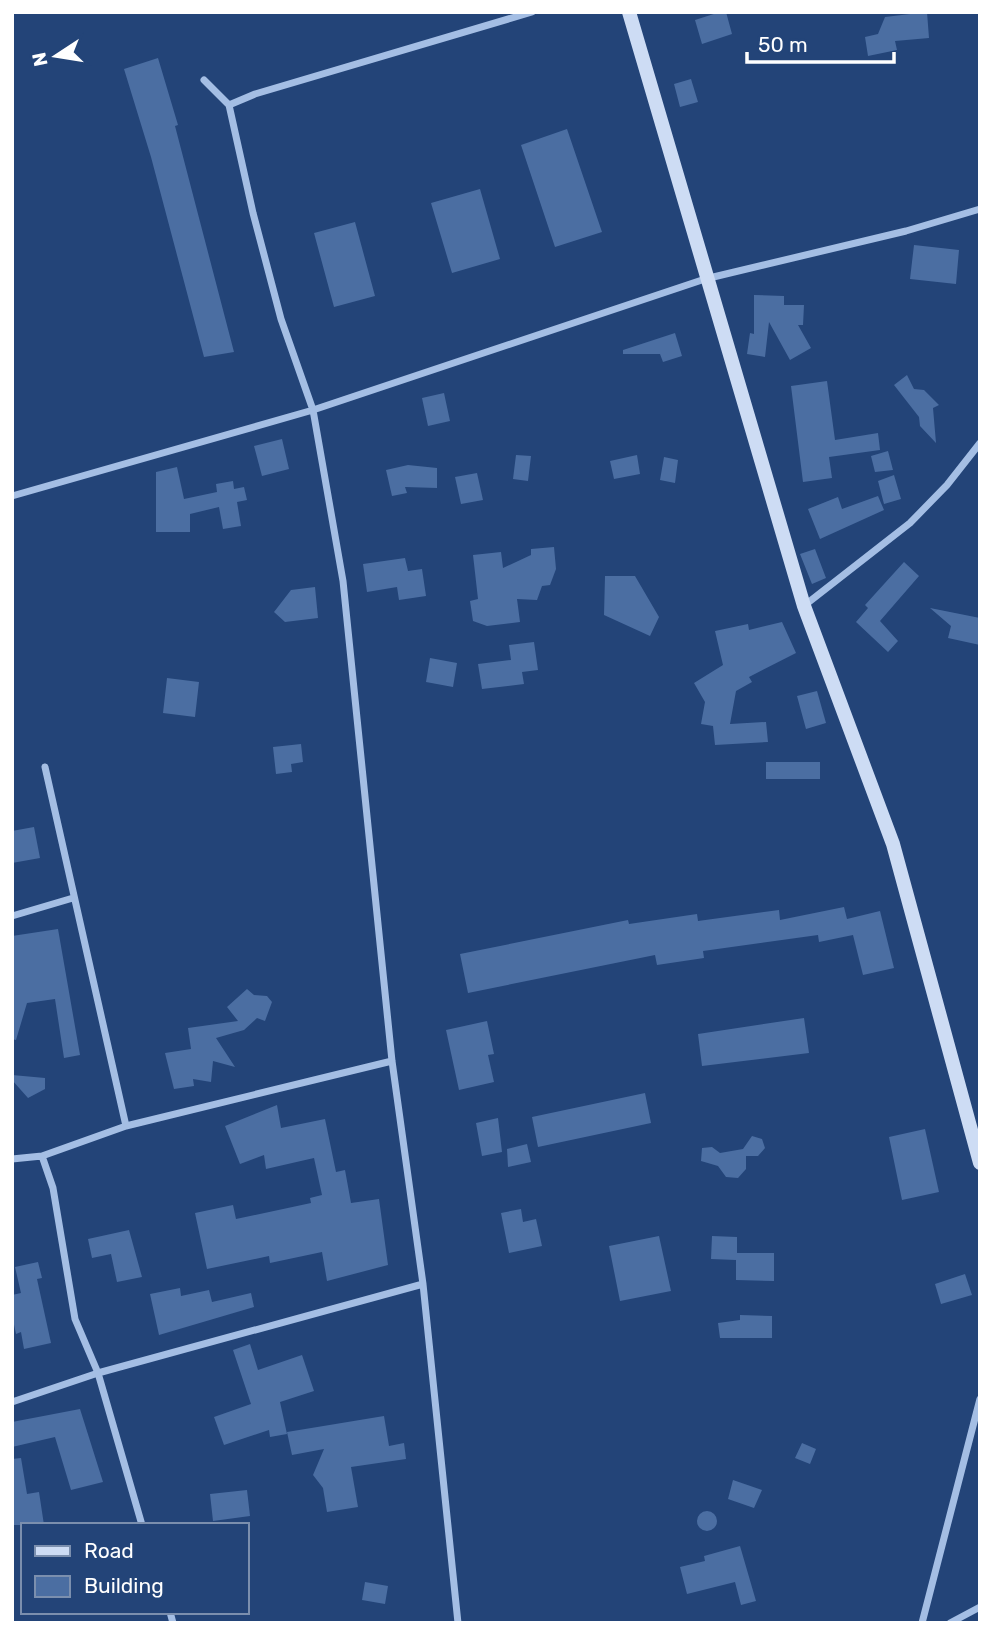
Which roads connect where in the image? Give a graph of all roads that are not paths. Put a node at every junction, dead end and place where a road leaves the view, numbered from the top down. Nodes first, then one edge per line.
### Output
1 (532, 12) edge
2 (629, 12) edge
3 (204, 80) dead end
4 (229, 105) junction
5 (980, 209) edge
6 (705, 279) junction
7 (313, 410) junction
8 (980, 443) edge
9 (12, 496) edge
10 (804, 606) junction
11 (45, 767) dead end
12 (73, 898) junction
13 (12, 916) edge
14 (392, 1061) junction
15 (126, 1126) junction
16 (42, 1157) junction
17 (12, 1159) edge
18 (980, 1163) edge
19 (423, 1284) junction
20 (98, 1373) junction
21 (980, 1399) edge
22 (12, 1402) edge
23 (141, 1523) edge
24 (980, 1607) edge
25 (458, 1623) edge
26 (922, 1623) edge
27 (950, 1623) edge

1 - 4 street
2 - 6 main road
3 - 4 street
4 - 7 street
5 - 6 street
6 - 7 street
6 - 10 main road
7 - 9 street
7 - 14 street
8 - 10 street
10 - 18 main road
11 - 12 street
12 - 13 street
12 - 15 street
14 - 15 street
14 - 19 street
15 - 16 street
16 - 17 street
16 - 20 street
19 - 20 street
19 - 25 street
20 - 22 street
20 - 23 street
21 - 26 street
24 - 27 street

